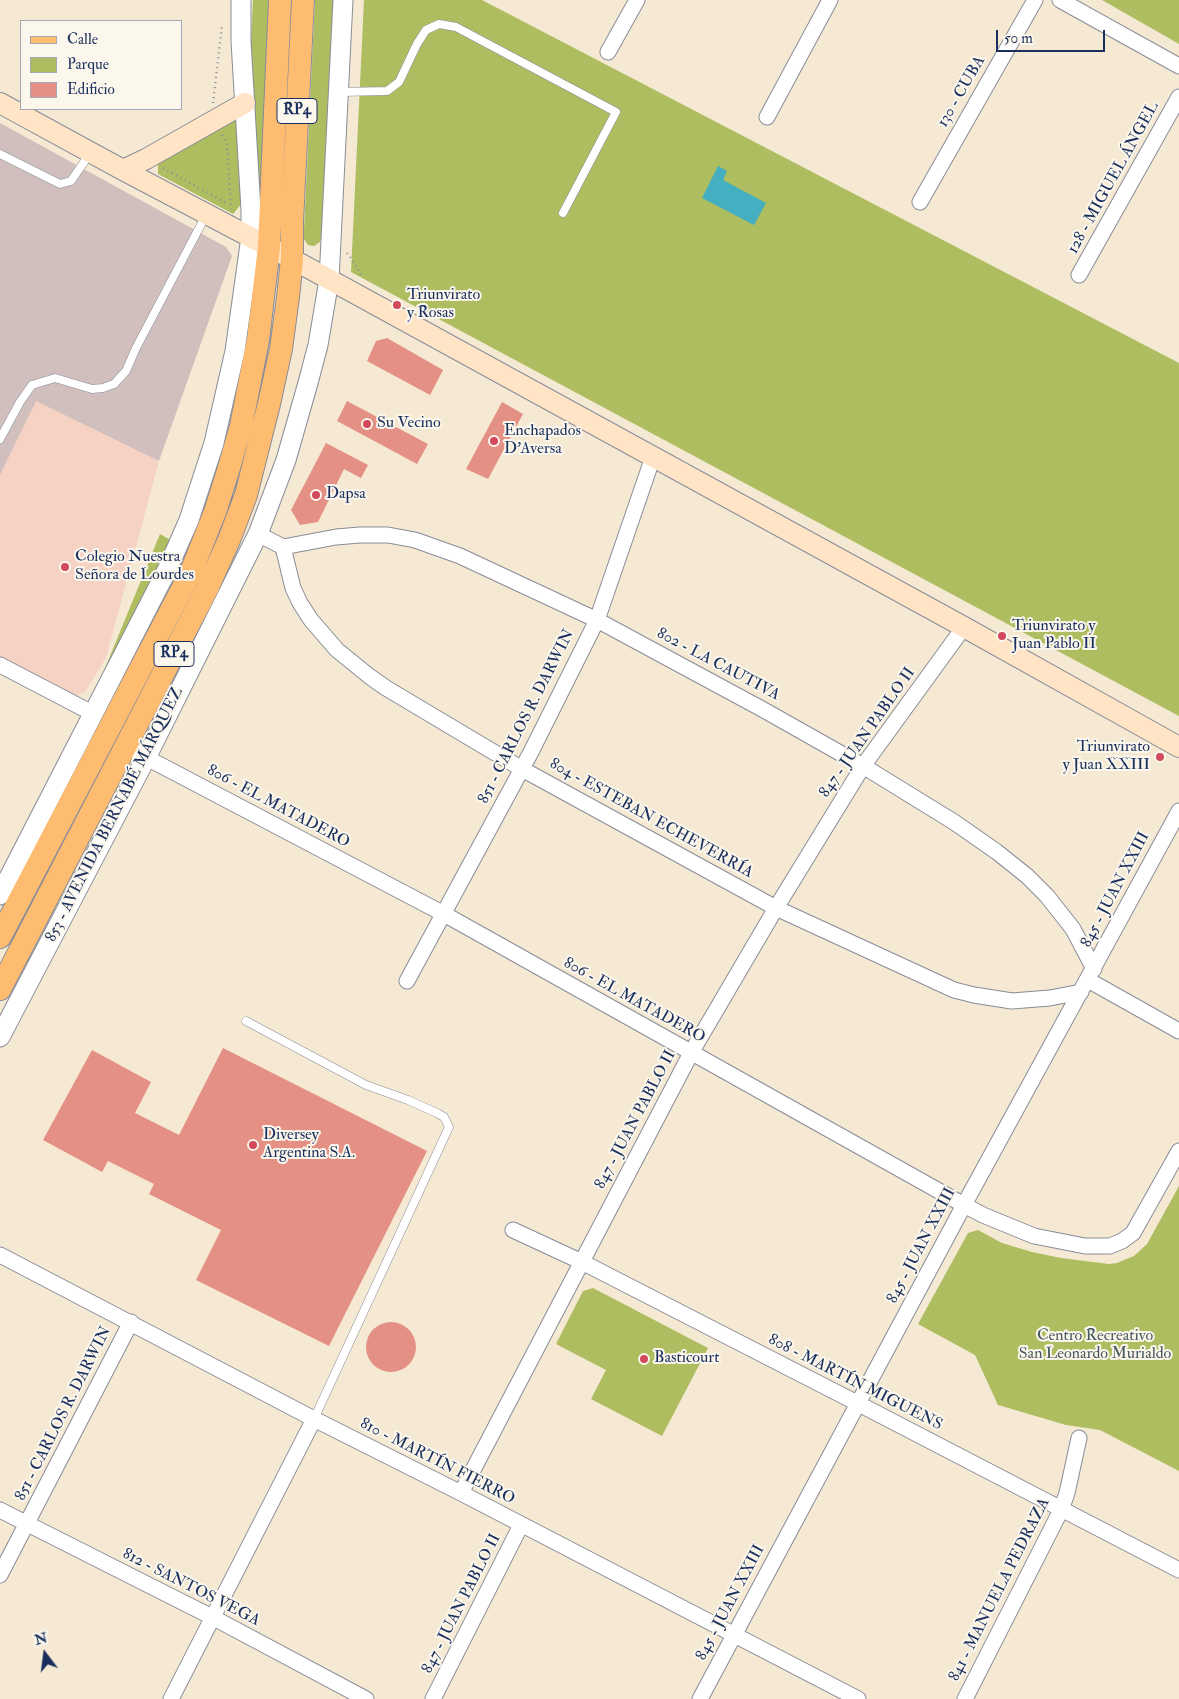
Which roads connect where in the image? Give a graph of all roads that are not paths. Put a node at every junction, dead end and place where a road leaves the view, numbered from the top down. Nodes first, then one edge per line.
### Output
1 (241, 0) edge
2 (280, 0) edge
3 (303, 0) edge
4 (343, 0) edge
5 (637, 0) edge
6 (830, 0) edge
7 (1035, 0) edge
8 (1060, 0) edge
9 (608, 52) dead end
10 (1179, 66) edge
11 (339, 92) junction
12 (1179, 97) edge
13 (0, 103) edge
14 (245, 103) junction
15 (767, 117) dead end
16 (90, 152) junction
17 (0, 154) edge
18 (123, 170) junction
19 (920, 202) dead end
20 (207, 213) junction
21 (562, 213) dead end
22 (260, 242) junction
23 (292, 259) junction
24 (1079, 275) dead end
25 (329, 280) junction
26 (0, 439) edge
27 (653, 457) junction
28 (258, 534) junction
29 (282, 547) junction
30 (597, 620) junction
31 (964, 627) junction
32 (0, 665) edge
33 (94, 714) junction
34 (126, 747) junction
35 (1179, 747) edge
36 (146, 758) junction
37 (863, 766) junction
38 (522, 769) junction
39 (1179, 811) edge
40 (0, 895) edge
41 (776, 908) junction
42 (444, 914) junction
43 (0, 937) edge
44 (1088, 980) junction
45 (407, 982) dead end
46 (0, 989) edge
47 (246, 1021) dead end
48 (1179, 1031) edge
49 (0, 1037) edge
50 (691, 1053) junction
51 (1179, 1151) edge
52 (964, 1205) junction
53 (513, 1230) dead end
54 (0, 1255) edge
55 (582, 1262) junction
56 (131, 1322) junction
57 (859, 1404) junction
58 (314, 1419) junction
59 (1079, 1438) dead end
60 (461, 1493) junction
61 (0, 1510) edge
62 (1061, 1510) junction
63 (27, 1523) junction
64 (521, 1525) junction
65 (1179, 1570) edge
66 (0, 1575) edge
67 (212, 1617) junction
68 (734, 1634) junction
69 (171, 1699) edge
70 (366, 1699) edge
71 (434, 1699) edge
72 (700, 1699) edge
73 (858, 1699) edge
74 (965, 1699) edge

1 - 14 street
2 - 22 main road, RP4
3 - 23 main road, RP4
4 - 11 street, 853 - AVENIDA BERNABÉ MÁRQUEZ
5 - 9 street
6 - 15 street
7 - 19 street, 130 - CUBA
8 - 10 street
11 - 21 lane
11 - 25 street, 853 - AVENIDA BERNABÉ MÁRQUEZ
12 - 24 street, 128 - MIGUEL ÁNGEL
13 - 16 main road
14 - 18 main road
14 - 22 street
16 - 17 lane
16 - 18 main road
18 - 20 main road
20 - 22 main road
20 - 26 lane
22 - 23 main road
22 - 33 street
22 - 43 main road, RP4
23 - 25 main road
23 - 34 main road, 853 - AVENIDA BERNABÉ MÁRQUEZ / RP4
25 - 27 main road
25 - 28 street, 853 - AVENIDA BERNABÉ MÁRQUEZ
27 - 30 street, 851 - CARLOS R. DARWIN
27 - 31 main road
28 - 29 street
28 - 36 street, 853 - AVENIDA BERNABÉ MÁRQUEZ
29 - 30 street, 802 - LA CAUTIVA
29 - 38 street, 804 - ESTEBAN ECHEVERRÍA
30 - 37 street, 802 - LA CAUTIVA
30 - 38 street, 851 - CARLOS R. DARWIN
31 - 35 main road
31 - 37 street, 847 - JUAN PABLO II
32 - 33 street
33 - 40 street
34 - 36 street, 806 - EL MATADERO
34 - 46 main road, 853 - AVENIDA BERNABÉ MÁRQUEZ / RP4
36 - 42 street, 806 - EL MATADERO
36 - 49 street, 853 - AVENIDA BERNABÉ MÁRQUEZ
37 - 41 street, 847 - JUAN PABLO II
37 - 44 street, 802 - LA CAUTIVA
38 - 41 street, 804 - ESTEBAN ECHEVERRÍA
38 - 42 street, 851 - CARLOS R. DARWIN
39 - 44 street, 845 - JUAN XXIII
41 - 44 street, 804 - ESTEBAN ECHEVERRÍA
41 - 50 street, 847 - JUAN PABLO II
42 - 45 street, 851 - CARLOS R. DARWIN
42 - 50 street, 806 - EL MATADERO
44 - 48 street
44 - 52 street, 845 - JUAN XXIII
47 - 58 lane
50 - 52 street, 806 - EL MATADERO
50 - 55 street, 847 - JUAN PABLO II
51 - 52 street, 806 - EL MATADERO
52 - 57 street, 845 - JUAN XXIII
53 - 55 street, 808 - MARTÍN MIGUENS
54 - 56 street, 810 - MARTÍN FIERRO
55 - 57 street, 808 - MARTÍN MIGUENS
55 - 60 street, 847 - JUAN PABLO II
56 - 58 street, 810 - MARTÍN FIERRO
56 - 63 street, 851 - CARLOS R. DARWIN
57 - 62 street, 808 - MARTÍN MIGUENS
57 - 68 street, 845 - JUAN XXIII
58 - 60 street, 810 - MARTÍN FIERRO
58 - 67 street
59 - 62 street, 841 - MANUELA PEDRAZA
60 - 64 street, 810 - MARTÍN FIERRO
61 - 63 street, 812 - SANTOS VEGA
62 - 65 street, 808 - MARTÍN MIGUENS
62 - 74 street, 841 - MANUELA PEDRAZA
63 - 66 street, 851 - CARLOS R. DARWIN
63 - 67 street, 812 - SANTOS VEGA
64 - 68 street, 810 - MARTÍN FIERRO
64 - 71 street, 847 - JUAN PABLO II
67 - 69 street
67 - 70 street, 812 - SANTOS VEGA
68 - 72 street, 845 - JUAN XXIII
68 - 73 street, 810 - MARTÍN FIERRO

